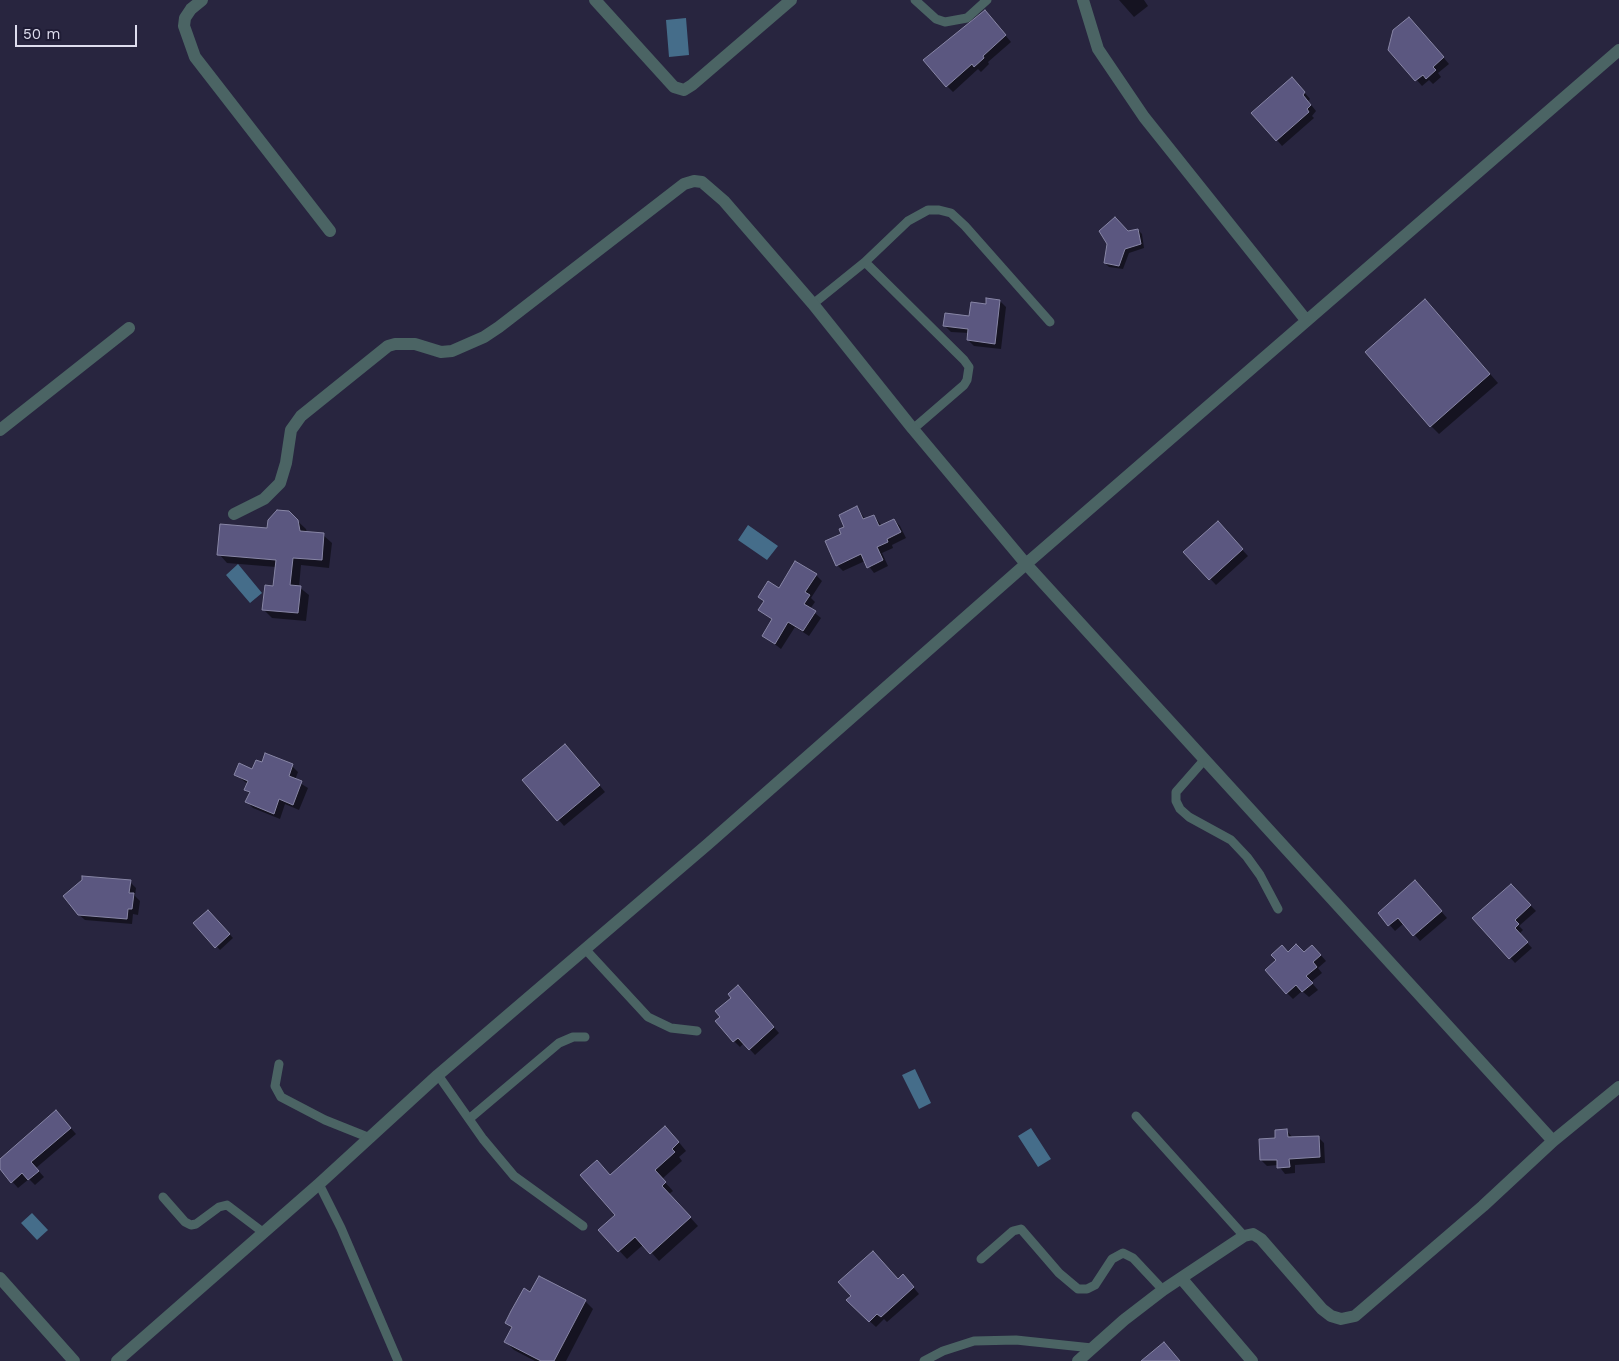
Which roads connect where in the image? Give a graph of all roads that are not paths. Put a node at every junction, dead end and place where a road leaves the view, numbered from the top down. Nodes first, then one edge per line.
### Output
1 (202, 0) edge
2 (595, 0) edge
3 (791, 0) edge
4 (915, 0) edge
5 (987, 0) edge
6 (1083, 0) edge
7 (1619, 50) edge
8 (330, 231) dead end
9 (865, 262) junction
10 (813, 304) junction
11 (1306, 320) junction
12 (1050, 322) dead end
13 (129, 328) dead end
14 (912, 429) junction
15 (0, 430) edge
16 (234, 514) dead end
17 (1026, 564) junction
18 (1205, 759) junction
19 (1278, 909) dead end
20 (586, 950) junction
21 (697, 1032) dead end
22 (585, 1037) dead end
23 (278, 1064) dead end
24 (438, 1075) junction
25 (1619, 1088) edge
26 (1136, 1116) dead end
27 (469, 1119) junction
28 (370, 1138) junction
29 (1553, 1141) junction
30 (319, 1184) junction
31 (163, 1198) dead end
32 (583, 1226) dead end
33 (264, 1233) junction
34 (1244, 1236) junction
35 (981, 1259) dead end
36 (0, 1278) edge
37 (1181, 1278) junction
38 (1163, 1290) junction
39 (1092, 1348) junction
40 (74, 1361) edge
41 (118, 1361) edge
42 (398, 1361) edge
43 (924, 1361) edge
44 (1078, 1361) edge
45 (1252, 1361) edge

1 - 8 street
2 - 3 street
4 - 5 lane
6 - 11 street
7 - 11 street
9 - 10 lane
9 - 12 lane
9 - 14 lane
10 - 14 street
10 - 16 street
11 - 17 street
13 - 15 street
14 - 17 street
17 - 18 street
17 - 20 street
18 - 19 lane
18 - 29 street
20 - 21 lane
20 - 24 street
22 - 27 lane
23 - 28 lane
24 - 27 lane
24 - 28 street
25 - 29 street
26 - 34 lane
27 - 32 lane
28 - 30 street
29 - 34 street
30 - 33 street
30 - 42 lane
31 - 33 lane
33 - 41 street
34 - 37 street
35 - 38 lane
36 - 40 street
37 - 38 street
37 - 45 street
38 - 39 street
39 - 43 lane
39 - 44 street

